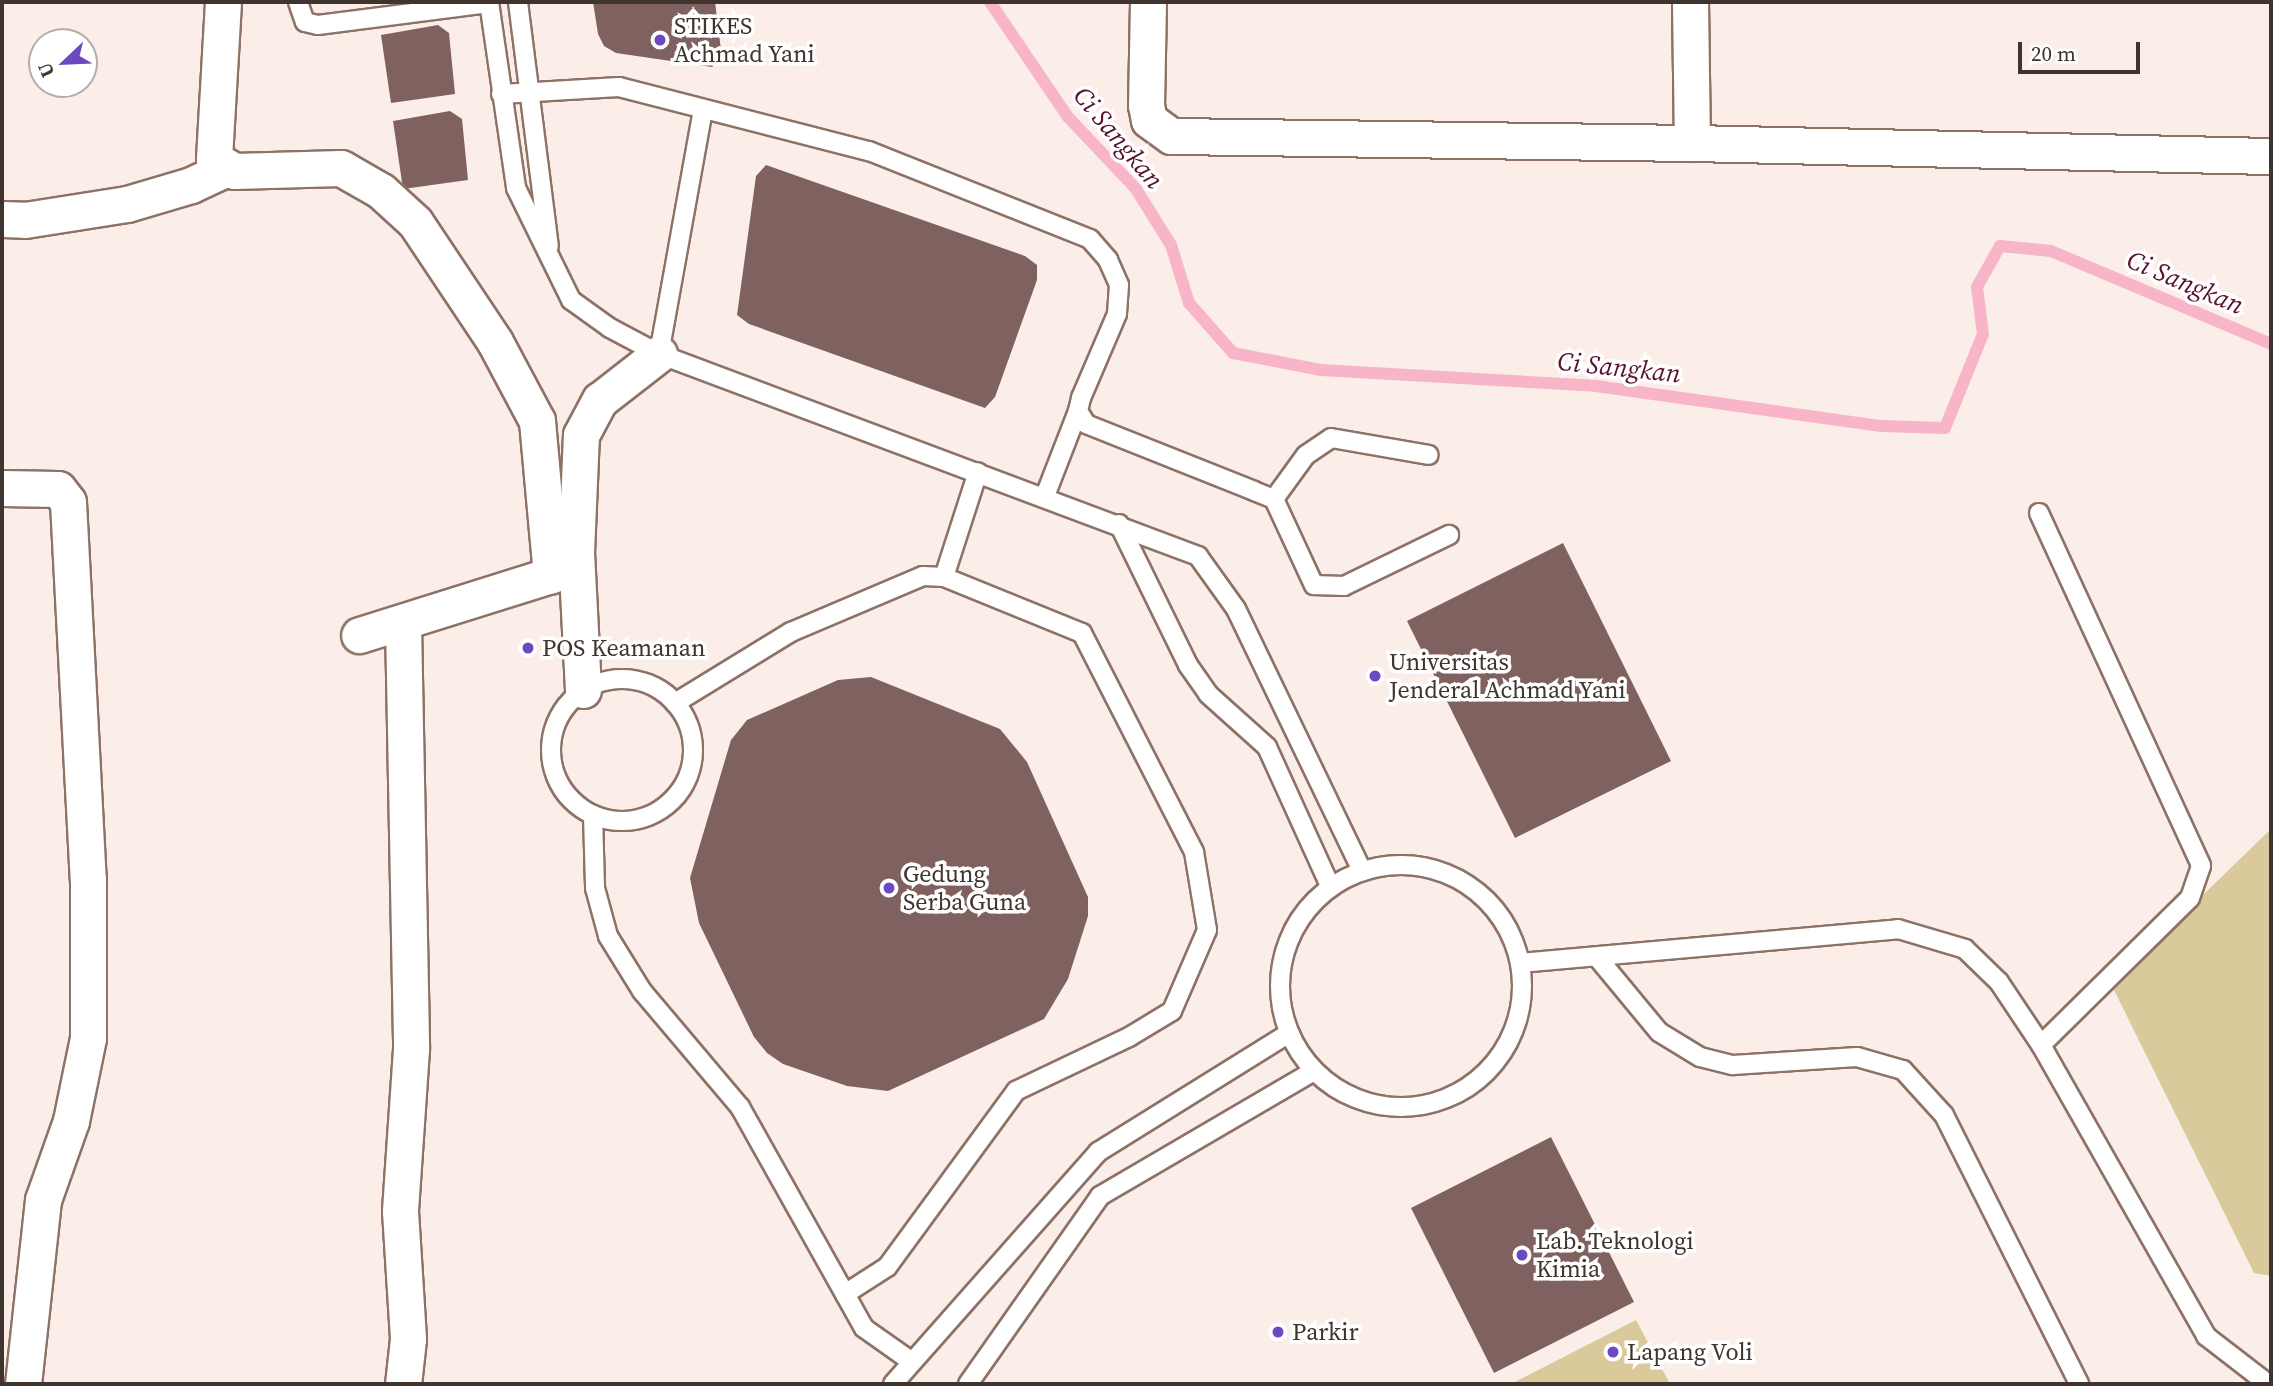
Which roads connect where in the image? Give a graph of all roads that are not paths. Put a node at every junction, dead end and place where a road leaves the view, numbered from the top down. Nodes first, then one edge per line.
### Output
1 (223, 2) edge
2 (298, 2) edge
3 (489, 2) edge
4 (518, 2) edge
5 (1148, 2) edge
6 (1690, 2) edge
7 (502, 94) junction
8 (529, 95) junction
9 (703, 109) junction
10 (1692, 144) junction
11 (2271, 156) edge
12 (225, 169) junction
13 (2, 219) edge
14 (550, 260) junction
15 (659, 354) junction
16 (1078, 411) junction
17 (1429, 454) dead end
18 (978, 472) junction
19 (2, 488) edge
20 (1045, 496) junction
21 (1275, 499) junction
22 (2039, 513) dead end
23 (1119, 524) junction
24 (1449, 535) dead end
25 (944, 577) junction
26 (403, 624) junction
27 (359, 635) dead end
28 (583, 690) junction
29 (675, 703) junction
30 (593, 815) junction
31 (1362, 871) junction
32 (1330, 886) junction
33 (1597, 957) junction
34 (1520, 963) junction
35 (1289, 1033) junction
36 (2041, 1045) junction
37 (1314, 1071) junction
38 (845, 1294) junction
39 (911, 1361) junction
40 (23, 1384) edge
41 (403, 1384) edge
42 (893, 1384) edge
43 (968, 1384) edge
44 (2079, 1384) edge
45 (2268, 1384) edge

1 - 12 street
2 - 3 lane
3 - 7 lane
4 - 8 lane
5 - 10 street
6 - 10 street
7 - 8 lane
7 - 14 lane
8 - 9 lane
8 - 14 lane
9 - 15 lane
9 - 16 lane
10 - 11 street
12 - 13 street
12 - 26 street
14 - 15 lane
15 - 18 lane
15 - 28 street
16 - 20 lane
16 - 21 lane
17 - 21 lane
18 - 20 lane
18 - 25 lane
19 - 40 street
20 - 23 lane
21 - 24 lane
22 - 36 lane
23 - 31 lane
23 - 32 lane
25 - 29 lane
25 - 38 lane
26 - 27 street
26 - 41 street
28 - 29 lane
28 - 30 lane
29 - 30 lane
30 - 38 lane
31 - 32 lane
31 - 34 lane
32 - 35 lane
33 - 34 lane
33 - 36 lane
33 - 44 lane
34 - 37 lane
35 - 37 lane
35 - 39 lane
36 - 45 lane
37 - 43 lane
38 - 39 lane
39 - 42 lane

